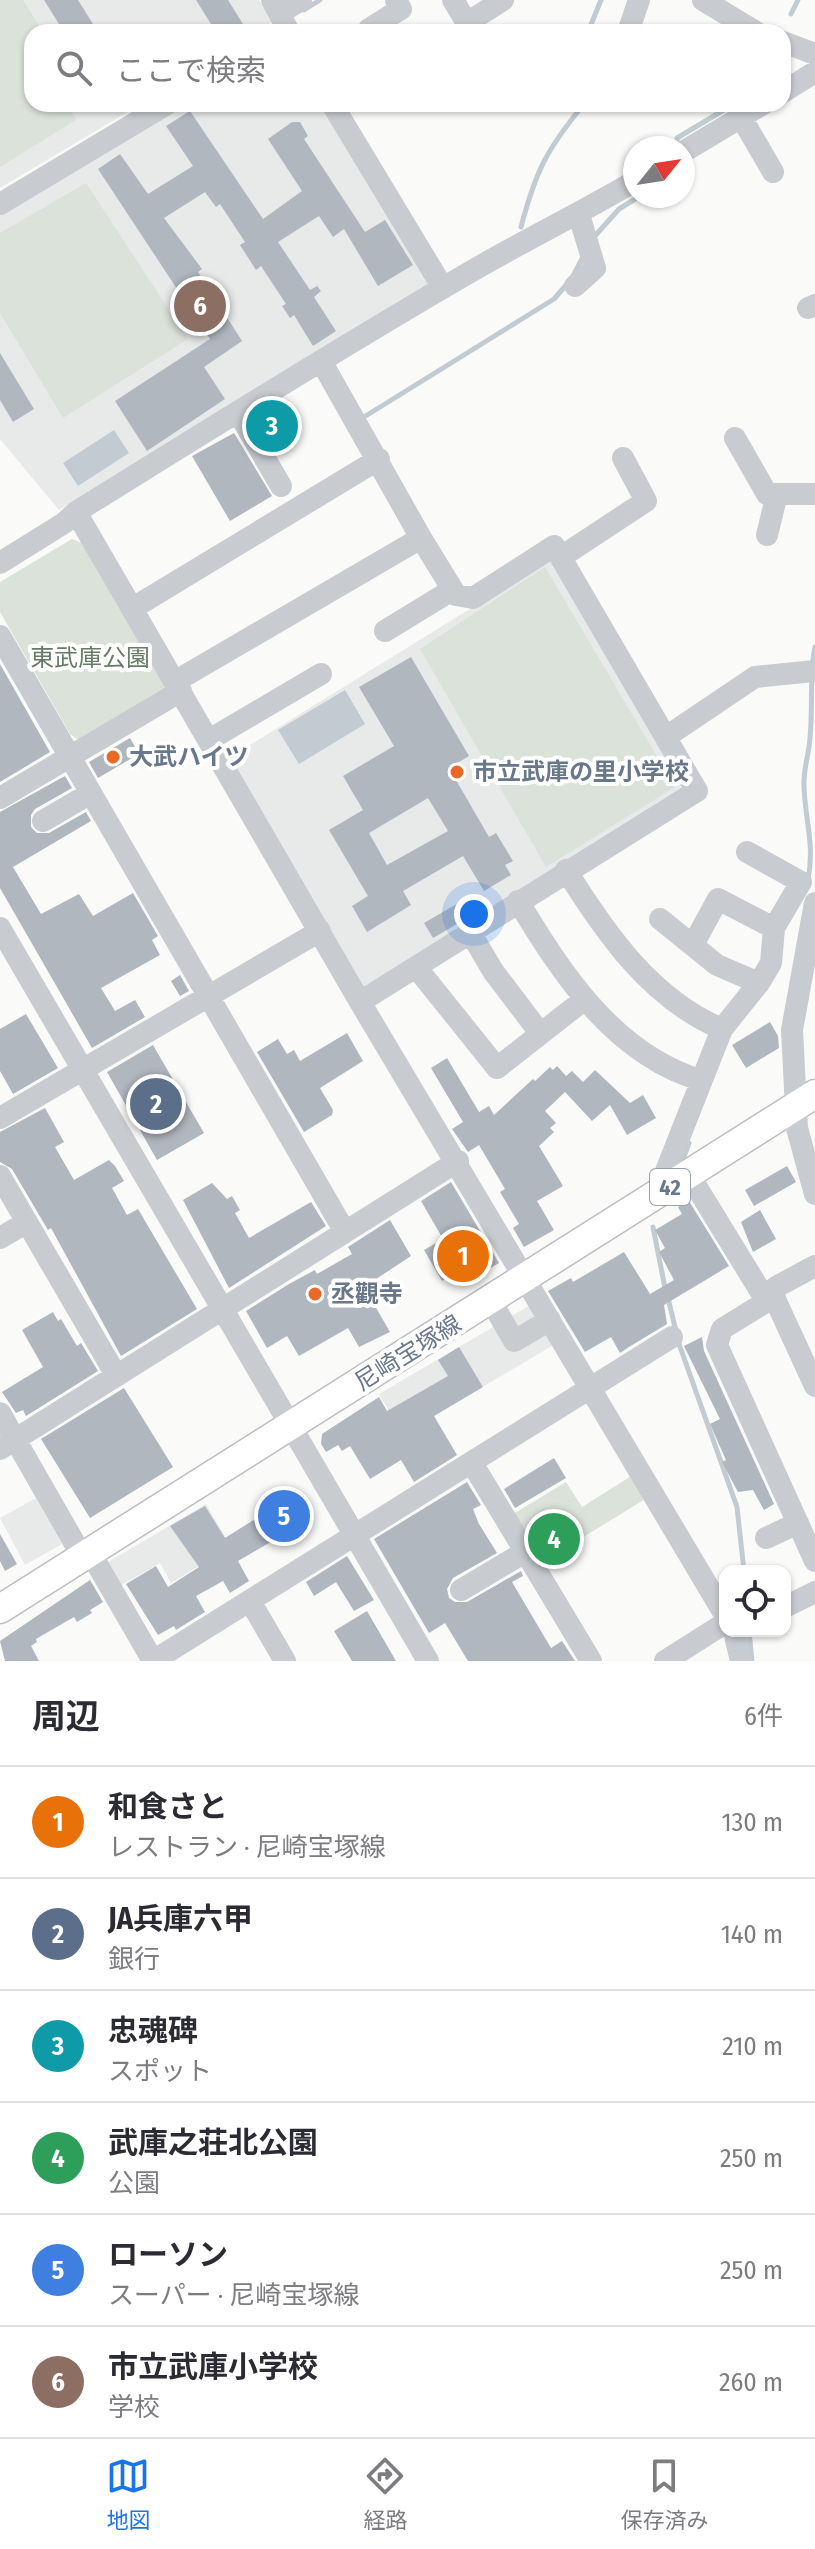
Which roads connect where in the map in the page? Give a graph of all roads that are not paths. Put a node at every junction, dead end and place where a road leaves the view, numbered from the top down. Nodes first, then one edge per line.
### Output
1 (301, 0) edge
2 (396, 0) edge
3 (453, 0) edge
4 (503, 0) edge
5 (639, 0) edge
6 (703, 0) edge
7 (280, 15) edge
8 (377, 24) edge
9 (631, 24) edge
10 (743, 24) edge
11 (791, 45) edge
12 (815, 54) edge
13 (815, 72) edge
14 (791, 87) edge
15 (154, 112) edge
16 (337, 112) edge
17 (749, 112) edge
18 (741, 117) junction
19 (695, 145) edge
20 (773, 172) dead end
21 (623, 188) edge
22 (0, 204) edge
23 (579, 215) junction
24 (575, 286) dead end
25 (443, 288) junction
26 (321, 361) junction
27 (238, 412) junction
28 (735, 438) dead end
29 (623, 458) dead end
30 (379, 459) junction
31 (281, 486) dead end
32 (777, 494) junction
33 (815, 494) edge
34 (76, 512) junction
35 (767, 535) dead end
36 (421, 538) junction
37 (561, 557) junction
38 (0, 563) edge
39 (452, 590) junction
40 (133, 608) junction
41 (385, 631) dead end
42 (0, 636) edge
43 (815, 670) edge
44 (321, 674) dead end
45 (179, 686) junction
46 (815, 691) edge
47 (666, 737) junction
48 (209, 740) junction
49 (71, 757) junction
50 (91, 793) junction
51 (0, 798) edge
52 (43, 821) dead end
53 (747, 852) dead end
54 (566, 870) junction
55 (518, 901) junction
56 (815, 903) edge
57 (660, 919) dead end
58 (0, 928) edge
59 (774, 928) junction
60 (320, 931) junction
61 (470, 932) junction
62 (694, 943) junction
63 (416, 967) junction
64 (759, 983) junction
65 (211, 997) junction
66 (585, 999) junction
67 (360, 1002) junction
68 (722, 1029) junction
69 (540, 1033) junction
70 (82, 1072) junction
71 (700, 1080) junction
72 (806, 1100) edge
73 (0, 1118) edge
74 (458, 1161) junction
75 (679, 1181) junction
76 (2, 1184) edge
77 (815, 1194) edge
78 (27, 1222) junction
79 (345, 1232) junction
80 (0, 1238) edge
81 (815, 1266) edge
82 (526, 1279) junction
83 (771, 1299) junction
84 (491, 1301) junction
85 (221, 1309) junction
86 (550, 1320) junction
87 (672, 1337) dead end
88 (116, 1375) junction
89 (815, 1386) edge
90 (589, 1387) junction
91 (0, 1413) edge
92 (290, 1426) junction
93 (8, 1444) edge
94 (472, 1463) junction
95 (798, 1523) junction
96 (353, 1534) junction
97 (766, 1538) dead end
98 (525, 1552) junction
99 (86, 1554) junction
100 (815, 1561) edge
101 (461, 1590) dead end
102 (815, 1592) edge
103 (250, 1601) junction
104 (791, 1604) edge
105 (719, 1605) edge
106 (0, 1609) edge
107 (719, 1627) edge
108 (735, 1637) edge
109 (153, 1661) edge
110 (285, 1661) edge
111 (428, 1661) edge
112 (591, 1661) edge
113 (665, 1661) edge
114 (741, 1661) edge

1 - 7 street
2 - 8 street
3 - 4 street
5 - 9 street
6 - 10 street
11 - 12 street
13 - 14 street
15 - 22 street
16 - 25 street
17 - 18 street
18 - 19 street
18 - 20 street
21 - 23 street
23 - 24 street
23 - 25 street
25 - 26 street
26 - 27 street
26 - 30 street
27 - 31 street
27 - 34 street
28 - 32 street
29 - 37 street
30 - 36 street
30 - 40 street
32 - 33 street
32 - 35 street
34 - 38 street
34 - 40 street
36 - 39 street
36 - 45 street
37 - 39 street
37 - 47 street
39 - 41 street
40 - 45 street
42 - 49 street
43 - 46 street
43 - 47 street
44 - 48 street
45 - 48 street
45 - 49 street
47 - 54 street
48 - 60 street
49 - 50 street
49 - 51 street
50 - 52 street
50 - 65 street
53 - 59 street
54 - 55 street
54 - 68 street
55 - 61 street
55 - 66 street
56 - 72 street
57 - 62 street
58 - 70 street
59 - 62 street
59 - 64 street
60 - 65 street
60 - 67 street
61 - 63 street
61 - 69 street
62 - 64 street
63 - 67 street
63 - 69 street
64 - 68 street
65 - 70 street
65 - 79 street
66 - 69 street
66 - 71 street
67 - 74 street
68 - 71 street
70 - 73 street
70 - 85 street
71 - 75 street
72 - 75 main road, 尼崎宝塚線 / 42
72 - 77 street
74 - 79 street
74 - 82 street
75 - 82 main road, 尼崎宝塚線 / 42
75 - 83 street
76 - 78 street
78 - 80 street
78 - 88 street
79 - 85 street
81 - 83 street
82 - 84 main road, 尼崎宝塚線 / 42
82 - 86 street
83 - 89 street
83 - 95 street
84 - 86 street
84 - 92 main road, 尼崎宝塚線 / 42
85 - 88 street
85 - 92 street
86 - 90 street
87 - 90 street
88 - 93 street
90 - 94 street
90 - 105 street
91 - 93 street
92 - 96 street
92 - 99 main road, 尼崎宝塚線 / 42
93 - 99 street
94 - 96 street
94 - 98 street
95 - 97 street
95 - 100 street
96 - 103 street
96 - 111 street
98 - 101 street
98 - 112 street
99 - 106 main road, 尼崎宝塚線 / 42
99 - 109 street
102 - 104 street
103 - 109 street
103 - 110 street
107 - 113 street
108 - 114 street

